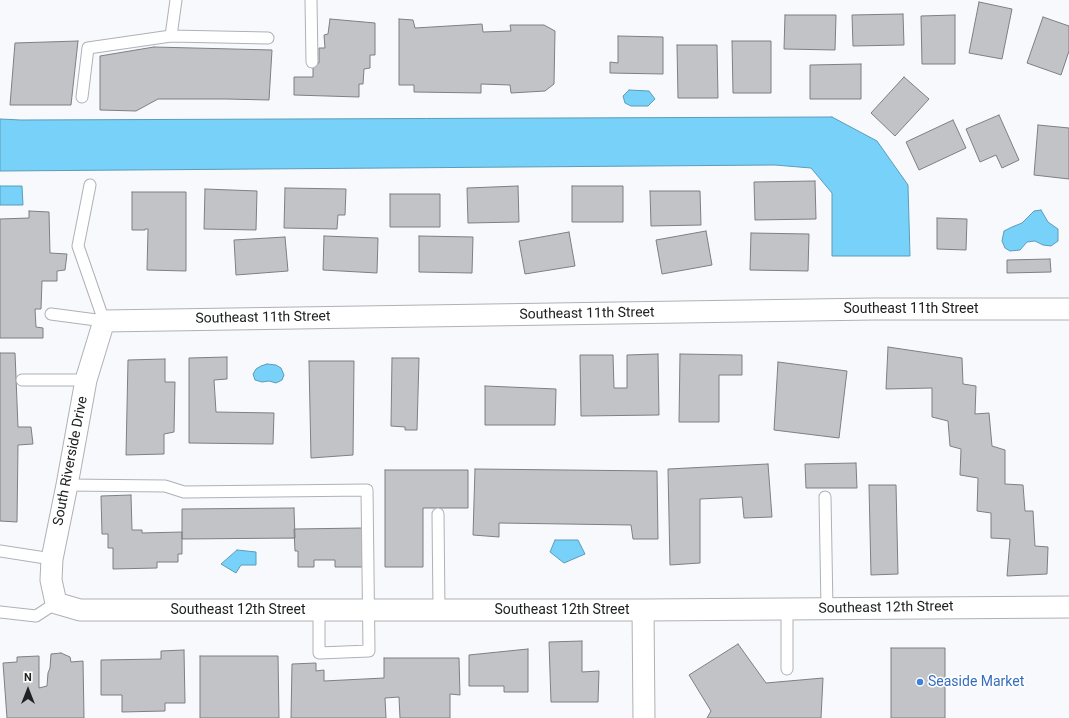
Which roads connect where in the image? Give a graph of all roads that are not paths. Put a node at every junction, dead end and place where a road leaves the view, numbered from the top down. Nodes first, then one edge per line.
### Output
1 (176, 0) edge
2 (311, 0) edge
3 (171, 36) junction
4 (268, 38) dead end
5 (312, 62) dead end
6 (82, 97) dead end
7 (90, 185) dead end
8 (1069, 309) edge
9 (51, 314) dead end
10 (104, 321) junction
11 (22, 380) dead end
12 (86, 380) junction
13 (67, 485) junction
14 (825, 496) dead end
15 (438, 514) dead end
16 (0, 551) edge
17 (52, 559) junction
18 (56, 603) junction
19 (1069, 607) edge
20 (787, 609) junction
21 (826, 609) junction
22 (319, 610) junction
23 (368, 610) junction
24 (439, 610) junction
25 (643, 610) junction
26 (0, 612) edge
27 (787, 669) dead end
28 (644, 718) edge

1 - 3 lane
2 - 5 lane
3 - 4 lane
3 - 6 lane
7 - 10 lane
8 - 10 street, Southeast 11th Street
9 - 10 lane
10 - 12 street, South Riverside Drive
11 - 12 lane
12 - 13 street, South Riverside Drive
13 - 17 street, South Riverside Drive
13 - 23 lane
14 - 21 lane
15 - 24 lane
16 - 17 lane
17 - 18 street, South Riverside Drive
18 - 22 street, Southeast 12th Street
18 - 26 lane
19 - 21 street, Southeast 12th Street
20 - 21 street, Southeast 12th Street
20 - 25 street, Southeast 12th Street
20 - 27 lane
22 - 23 street, Southeast 12th Street
22 - 23 lane
23 - 24 street, Southeast 12th Street
24 - 25 street, Southeast 12th Street
25 - 28 street

